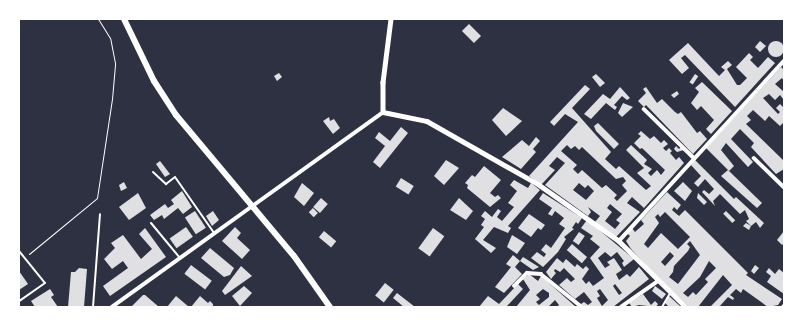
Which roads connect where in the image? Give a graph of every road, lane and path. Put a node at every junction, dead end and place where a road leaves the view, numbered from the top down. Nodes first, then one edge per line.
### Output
1 (98, 19) edge
2 (124, 19) edge
3 (391, 19) edge
4 (784, 61) edge
5 (644, 109) dead end
6 (383, 112) junction
7 (694, 158) junction
8 (754, 158) dead end
9 (152, 172) dead end
10 (784, 187) edge
11 (100, 214) dead end
12 (151, 223) dead end
13 (214, 233) junction
14 (619, 241) junction
15 (19, 250) edge
16 (25, 257) junction
17 (180, 258) junction
18 (658, 281) junction
19 (514, 286) dead end
20 (670, 293) junction
21 (19, 301) edge
22 (93, 307) edge
23 (112, 307) edge
24 (330, 307) edge
25 (582, 307) edge
26 (621, 307) edge
27 (662, 307) edge
28 (686, 307) edge

1 - 16 path
2 - 24 main road
3 - 6 street
4 - 7 street
5 - 7 street
6 - 13 street
6 - 14 street
7 - 14 street
8 - 10 street
9 - 13 lane
11 - 22 lane
12 - 17 lane
13 - 17 street
14 - 18 street
15 - 16 lane
16 - 21 lane
17 - 23 street
18 - 20 street
18 - 26 street
19 - 25 street
20 - 27 lane
20 - 28 street

